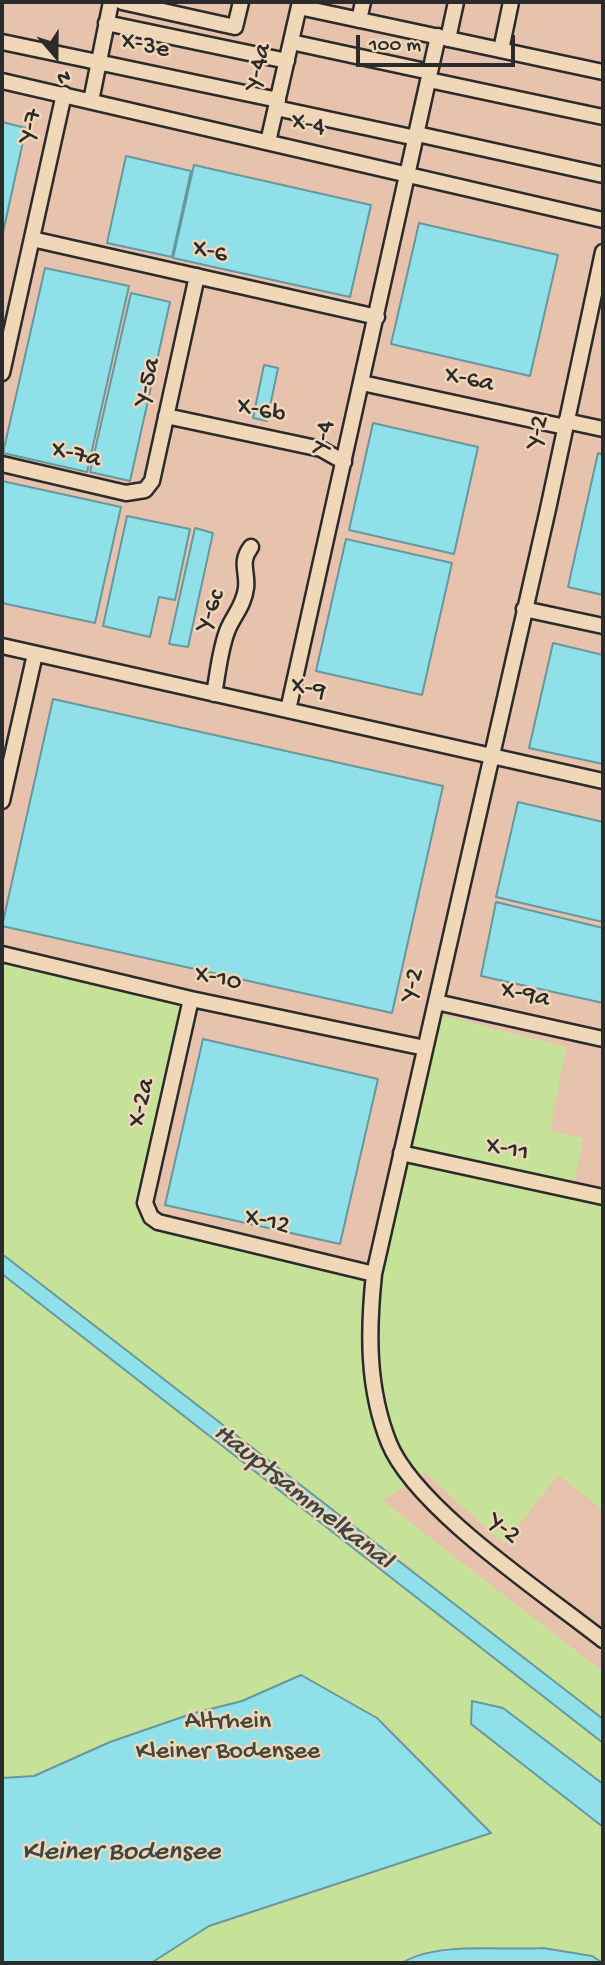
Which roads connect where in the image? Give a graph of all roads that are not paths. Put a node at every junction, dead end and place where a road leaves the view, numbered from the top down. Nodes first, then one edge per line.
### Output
1 (111, 2) edge
2 (122, 2) edge
3 (241, 2) edge
4 (363, 2) edge
5 (456, 2) edge
6 (511, 2) edge
7 (299, 4) edge
8 (359, 20) junction
9 (106, 23) junction
10 (443, 38) junction
11 (2, 42) edge
12 (291, 42) junction
13 (500, 50) junction
14 (287, 61) junction
15 (99, 62) junction
16 (603, 72) edge
17 (429, 76) junction
18 (2, 81) edge
19 (64, 94) junction
20 (91, 101) junction
21 (277, 104) junction
22 (603, 117) edge
23 (416, 136) junction
24 (268, 142) junction
25 (408, 174) junction
26 (603, 175) edge
27 (603, 219) edge
28 (32, 239) junction
29 (603, 252) edge
30 (197, 276) junction
31 (377, 317) junction
32 (2, 373) edge
33 (362, 383) junction
34 (166, 416) junction
35 (566, 424) junction
36 (603, 429) edge
37 (344, 461) junction
38 (2, 464) edge
39 (139, 493) joint
40 (251, 547) dead end
41 (524, 609) junction
42 (603, 626) edge
43 (2, 646) edge
44 (34, 654) junction
45 (214, 694) junction
46 (288, 710) junction
47 (491, 756) junction
48 (603, 781) edge
49 (2, 801) edge
50 (2, 954) edge
51 (191, 999) junction
52 (436, 1002) junction
53 (603, 1039) edge
54 (425, 1048) junction
55 (401, 1153) junction
56 (603, 1197) edge
57 (151, 1217) joint
58 (374, 1274) junction
59 (603, 1640) edge

1 - 9 street
2 - 3 street
4 - 8 street
5 - 10 street
6 - 13 street
7 - 8 street
7 - 12 street, Y-4a
8 - 10 street
9 - 14 street
9 - 15 street
10 - 13 street
10 - 17 street
11 - 15 street, X-3e
12 - 14 street, Y-4a
12 - 17 street
13 - 16 street
14 - 21 street, Y-4a
15 - 20 street
15 - 21 street, X-3e
17 - 22 street
17 - 23 street
18 - 19 street, X-4
19 - 20 street, X-4
19 - 28 street, Y-7
20 - 24 street, X-4
21 - 23 street, X-3e
21 - 24 street, Y-4a
23 - 25 street
23 - 26 street, X-3e
24 - 25 street, X-4
25 - 27 street, X-4
25 - 31 street, Y-4
28 - 30 street, X-6
28 - 32 street, Y-7
29 - 35 street, Y-2
30 - 31 street, X-6
30 - 34 street, Y-5a
31 - 33 street, Y-4
33 - 35 street, X-6a
33 - 37 street, Y-4
34 - 37 street, X-6b
34 - 39 street, Y-5a
35 - 36 street, X-6a
35 - 41 street, Y-2
37 - 46 street, Y-4
38 - 39 street, X-7a
40 - 45 street, Y-6c
41 - 42 street
41 - 47 street, Y-2
43 - 44 street, X-9
44 - 45 street, X-9
44 - 49 street
45 - 46 street, X-9
46 - 47 street, X-9
47 - 48 street, X-9
47 - 52 street, Y-2
50 - 51 street, X-10
51 - 54 street, X-10
51 - 57 street, X-2a
52 - 53 street, X-9a
52 - 54 street, Y-2
54 - 55 street, Y-2
55 - 56 street, X-11
55 - 58 street, Y-2
57 - 58 street, X-12
58 - 59 street, Y-2

